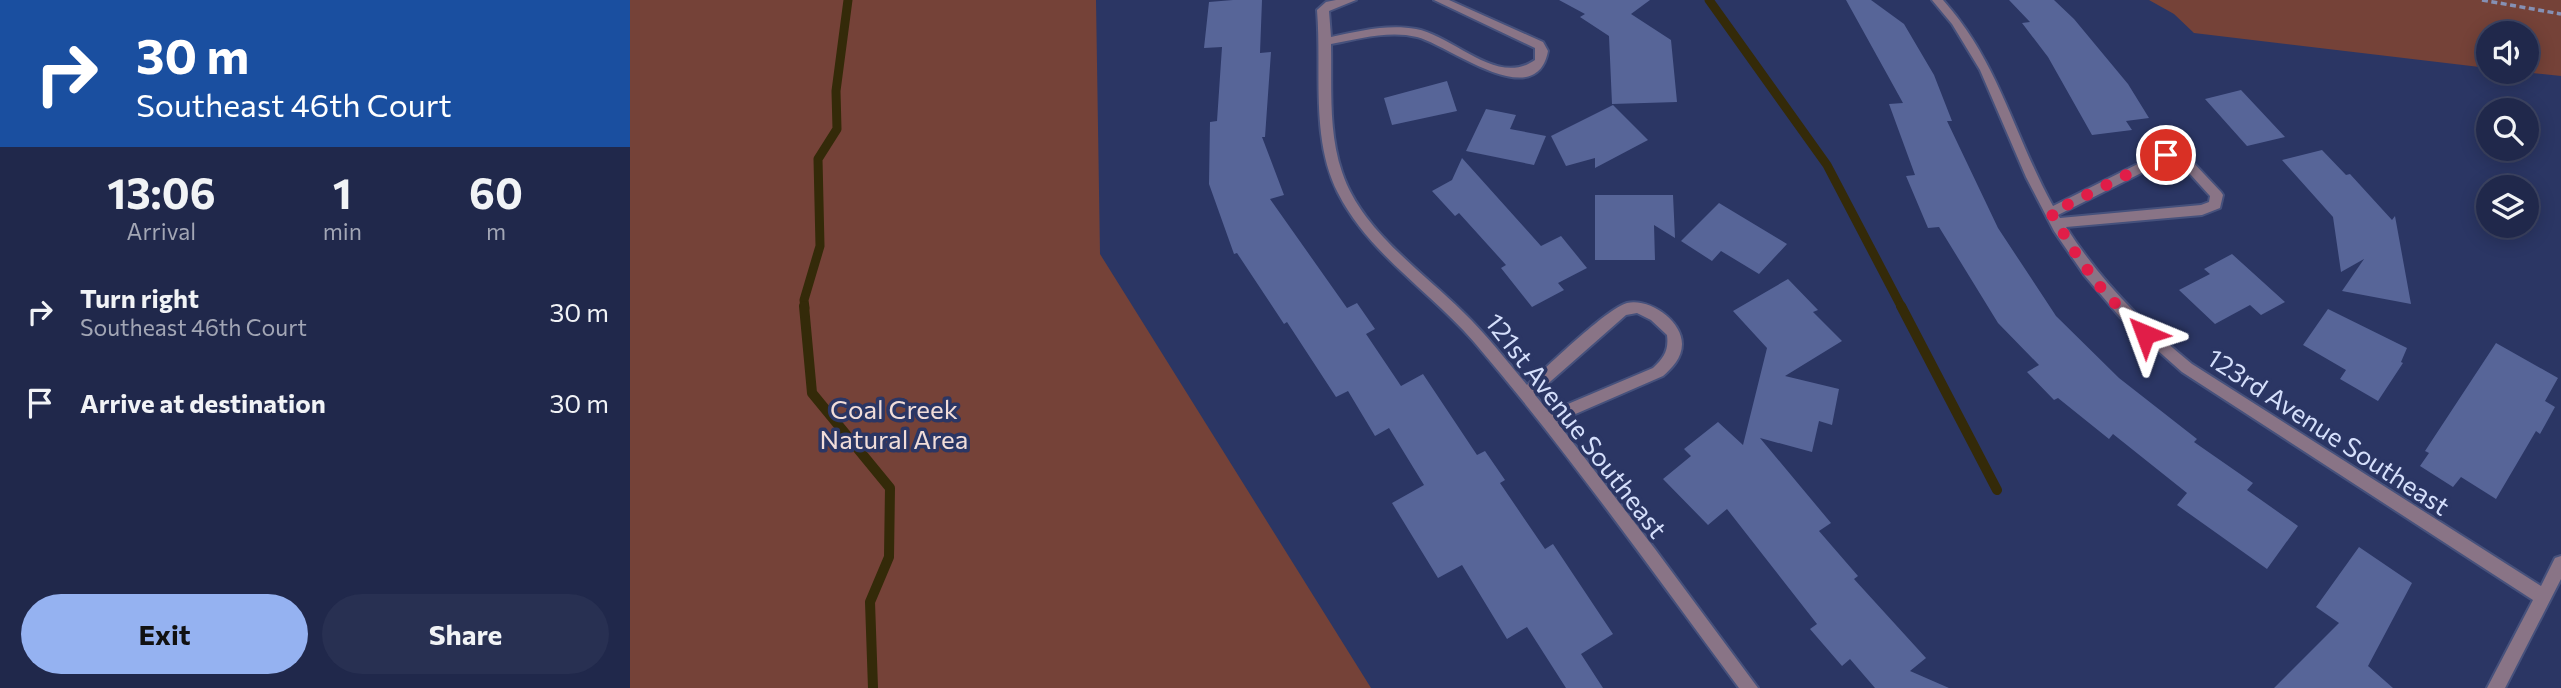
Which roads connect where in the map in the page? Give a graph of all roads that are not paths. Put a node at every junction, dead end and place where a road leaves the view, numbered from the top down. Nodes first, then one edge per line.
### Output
1 (1351, 0) edge
2 (1439, 0) edge
3 (1937, 0) edge
4 (1326, 41) junction
5 (2054, 218) junction
6 (1526, 394) junction
7 (1547, 420) junction
8 (2561, 563) edge
9 (2542, 596) junction
10 (1749, 688) edge
11 (2496, 688) edge

1 - 4 street, 121st Avenue Southeast
2 - 4 street
3 - 5 street, 123rd Avenue Southeast
4 - 6 street, 121st Avenue Southeast
5 - 5 street
5 - 9 street, 123rd Avenue Southeast
6 - 7 street, 121st Avenue Southeast
6 - 7 street
7 - 10 street, 121st Avenue Southeast
8 - 9 street
9 - 11 street

